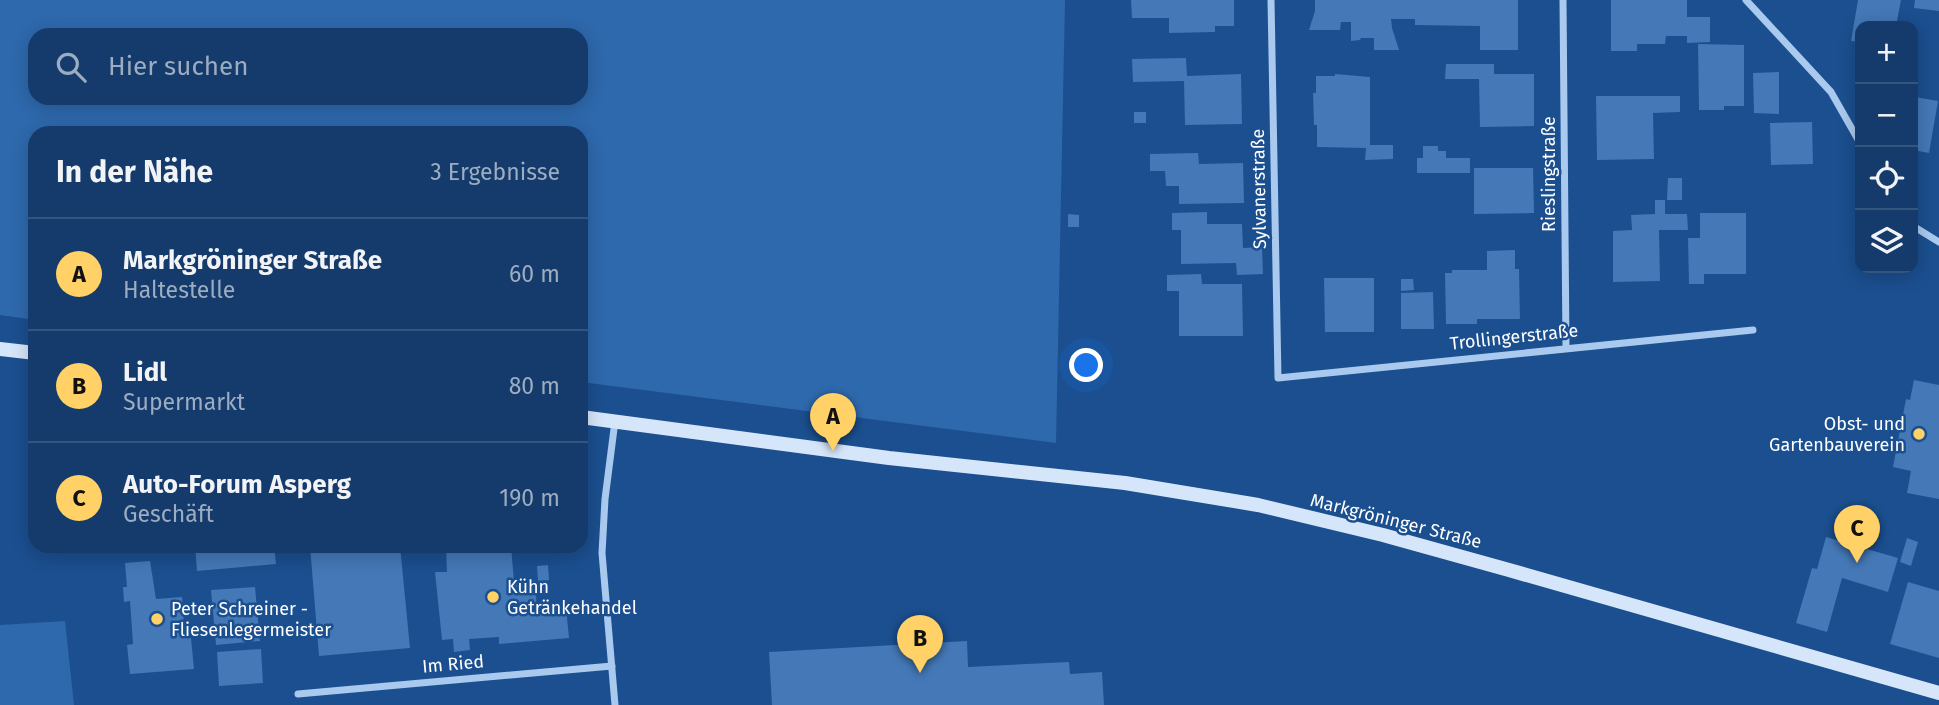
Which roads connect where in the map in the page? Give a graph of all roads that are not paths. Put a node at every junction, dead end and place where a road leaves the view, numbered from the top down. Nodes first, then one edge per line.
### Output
1 (1271, 0) edge
2 (1563, 0) edge
3 (1746, 0) edge
4 (1855, 133) edge
5 (1918, 229) edge
6 (1939, 242) edge
7 (1753, 330) dead end
8 (1566, 348) junction
9 (0, 349) edge
10 (28, 352) edge
11 (1278, 378) joint
12 (588, 418) edge
13 (615, 421) junction
14 (612, 666) junction
15 (1939, 693) edge
16 (298, 694) dead end
17 (615, 705) edge

1 - 11 street, Sylvanerstraße
2 - 8 street, Rieslingstraße
3 - 4 street
5 - 6 street
7 - 8 street, Trollingerstraße
8 - 11 street, Trollingerstraße
9 - 10 main road
12 - 13 main road, Markgröninger Straße
13 - 14 street
13 - 15 main road, Markgröninger Straße
14 - 16 street, Im Ried
14 - 17 street

